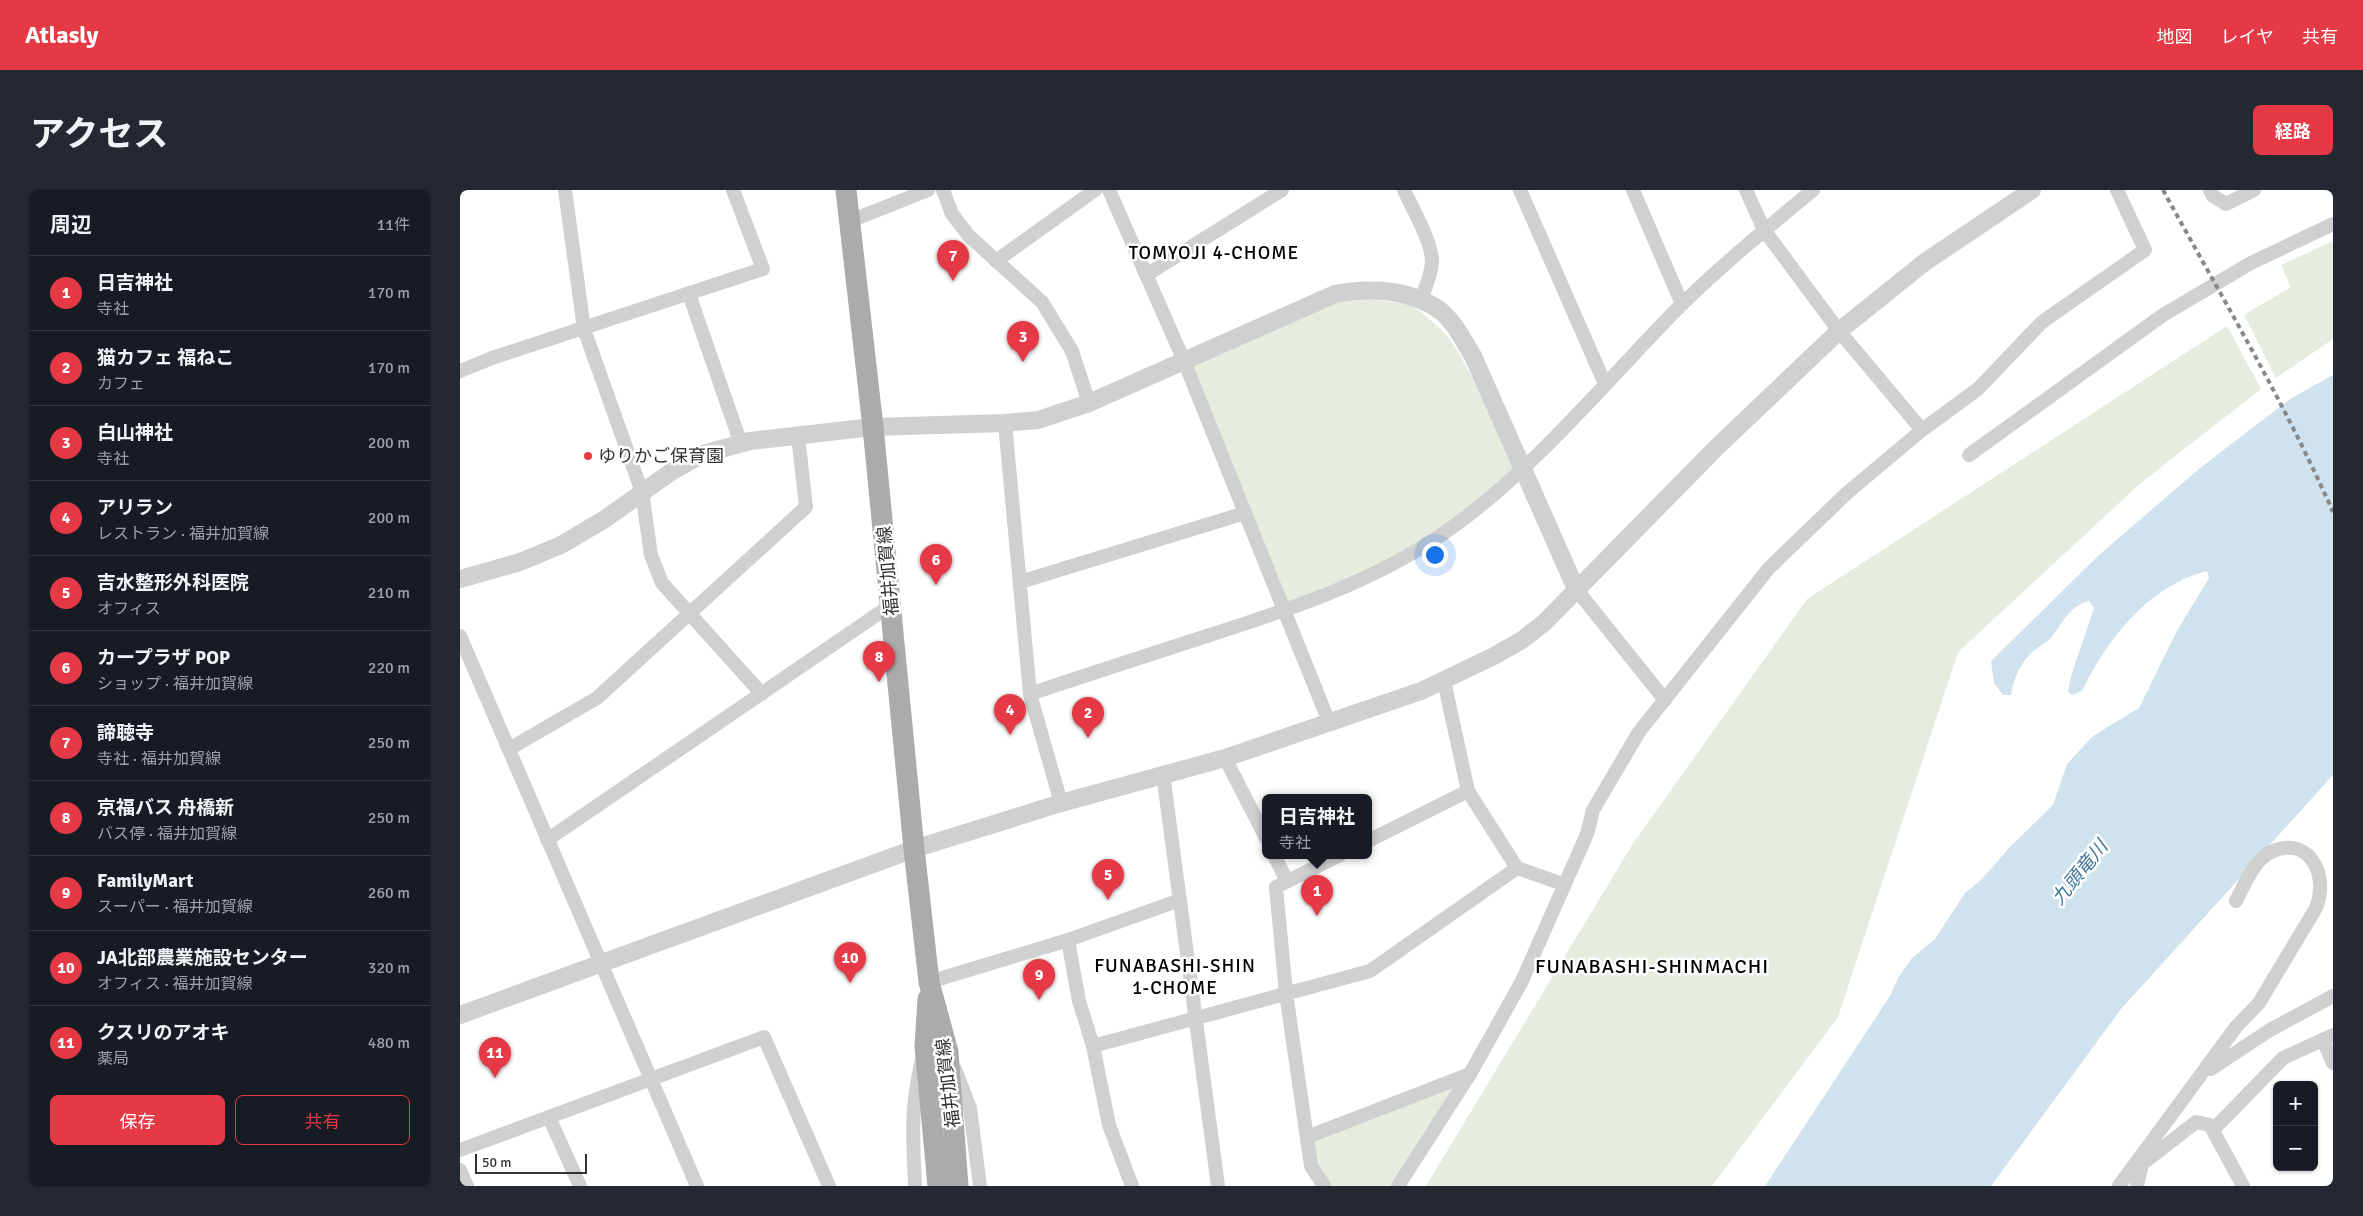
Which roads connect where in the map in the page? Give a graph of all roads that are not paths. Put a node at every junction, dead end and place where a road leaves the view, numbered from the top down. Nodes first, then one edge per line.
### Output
1 (565, 190) edge
2 (733, 190) edge
3 (846, 190) edge
4 (928, 190) edge
5 (943, 190) edge
6 (1095, 190) edge
7 (1109, 190) edge
8 (1282, 190) edge
9 (1404, 190) edge
10 (1520, 190) edge
11 (1633, 190) edge
12 (1746, 190) edge
13 (1813, 190) edge
14 (2032, 190) edge
15 (2117, 190) edge
16 (2210, 190) edge
17 (2254, 190) edge
18 (850, 220) junction
19 (2333, 224) edge
20 (1764, 230) junction
21 (996, 261) junction
22 (1146, 275) junction
23 (689, 294) junction
24 (1421, 300) junction
25 (1682, 304) junction
26 (584, 329) junction
27 (1839, 331) junction
28 (1184, 362) junction
29 (460, 371) edge
30 (1605, 384) junction
31 (1089, 403) junction
32 (1005, 423) junction
33 (873, 427) junction
34 (1922, 430) junction
35 (798, 436) junction
36 (741, 444) junction
37 (1969, 455) dead end
38 (1522, 468) junction
39 (642, 492) junction
40 (1245, 513) junction
41 (460, 579) edge
42 (1020, 582) junction
43 (1576, 589) junction
44 (891, 605) junction
45 (1285, 611) junction
46 (688, 612) junction
47 (460, 636) edge
48 (1444, 682) junction
49 (762, 694) junction
50 (1030, 694) junction
51 (1665, 700) junction
52 (1330, 722) junction
53 (509, 749) junction
54 (1225, 758) junction
55 (1163, 774) junction
56 (1468, 791) junction
57 (1061, 803) junction
58 (1262, 830) edge
59 (1372, 838) edge
60 (548, 840) junction
61 (914, 849) junction
62 (1276, 859) edge
63 (1332, 859) edge
64 (1517, 868) junction
65 (1287, 880) junction
66 (1563, 884) junction
67 (1180, 900) junction
68 (2236, 901) dead end
69 (1068, 940) junction
70 (601, 964) junction
71 (929, 982) junction
72 (1286, 993) junction
73 (2333, 996) edge
74 (460, 1015) edge
75 (1196, 1018) junction
76 (2328, 1038) edge
77 (925, 1046) junction
78 (1093, 1046) junction
79 (948, 1052) junction
80 (2333, 1063) edge
81 (1470, 1074) junction
82 (2202, 1076) junction
83 (650, 1080) junction
84 (550, 1117) junction
85 (2213, 1130) junction
86 (1307, 1137) junction
87 (460, 1150) edge
88 (2140, 1162) junction
89 (460, 1170) edge
90 (467, 1186) edge
91 (580, 1186) edge
92 (697, 1186) edge
93 (829, 1186) edge
94 (915, 1186) edge
95 (938, 1186) edge
96 (958, 1186) edge
97 (980, 1186) edge
98 (1130, 1186) edge
99 (1218, 1186) edge
100 (1324, 1186) edge
101 (1398, 1186) edge
102 (2119, 1186) edge
103 (2137, 1186) edge
104 (2243, 1186) edge

1 - 26 street
2 - 23 street
3 - 18 main road, 福井加賀線
4 - 18 street
5 - 21 street
6 - 21 street
7 - 22 street
8 - 22 street
9 - 24 street
10 - 30 street
11 - 25 street
12 - 20 street
13 - 20 street
14 - 27 street
15 - 34 street
16 - 17 street
18 - 33 main road, 福井加賀線
19 - 37 street
20 - 25 street
20 - 27 street
21 - 31 street
22 - 28 street
23 - 26 street
23 - 36 street
24 - 28 street
24 - 38 street
25 - 30 street
26 - 29 street
26 - 39 street
27 - 34 street
27 - 43 street
28 - 31 street
28 - 40 street
30 - 38 street
31 - 32 street
32 - 33 street
32 - 42 street
33 - 35 street
33 - 44 main road, 福井加賀線
34 - 51 street
35 - 36 street
35 - 46 street
36 - 39 street
38 - 43 street
38 - 45 street
39 - 41 street
39 - 46 street
40 - 42 street
40 - 45 street
42 - 50 street
43 - 48 street
43 - 51 street
44 - 49 street
44 - 61 main road, 福井加賀線
45 - 50 street
45 - 52 street
46 - 49 street
46 - 53 street
47 - 53 street
48 - 52 street
48 - 56 street
49 - 60 street
50 - 57 street
51 - 66 street
52 - 54 street
53 - 60 street
54 - 55 street
54 - 58 street
55 - 57 street
55 - 67 street
56 - 59 street
56 - 64 street
57 - 61 street
60 - 70 street
61 - 70 street
61 - 71 main road, 福井加賀線
62 - 65 street
63 - 65 street
64 - 66 street
64 - 72 street
65 - 72 street
66 - 81 street
67 - 69 street
67 - 75 street
68 - 82 street
69 - 71 street
69 - 78 street
70 - 74 street
70 - 83 street
71 - 77 main road, 福井加賀線
71 - 79 main road, 福井加賀線
72 - 75 street
72 - 86 street
73 - 82 street
75 - 78 street
75 - 99 street
76 - 80 street
76 - 85 street
77 - 94 street
77 - 95 main road, 福井加賀線
78 - 98 street
79 - 96 main road, 福井加賀線
79 - 97 street
81 - 86 street
81 - 101 street
82 - 88 street
83 - 84 street
83 - 92 street
83 - 93 street
84 - 87 street
84 - 91 street
85 - 88 street
85 - 104 street
86 - 100 street
88 - 102 street
88 - 103 street
89 - 90 street

